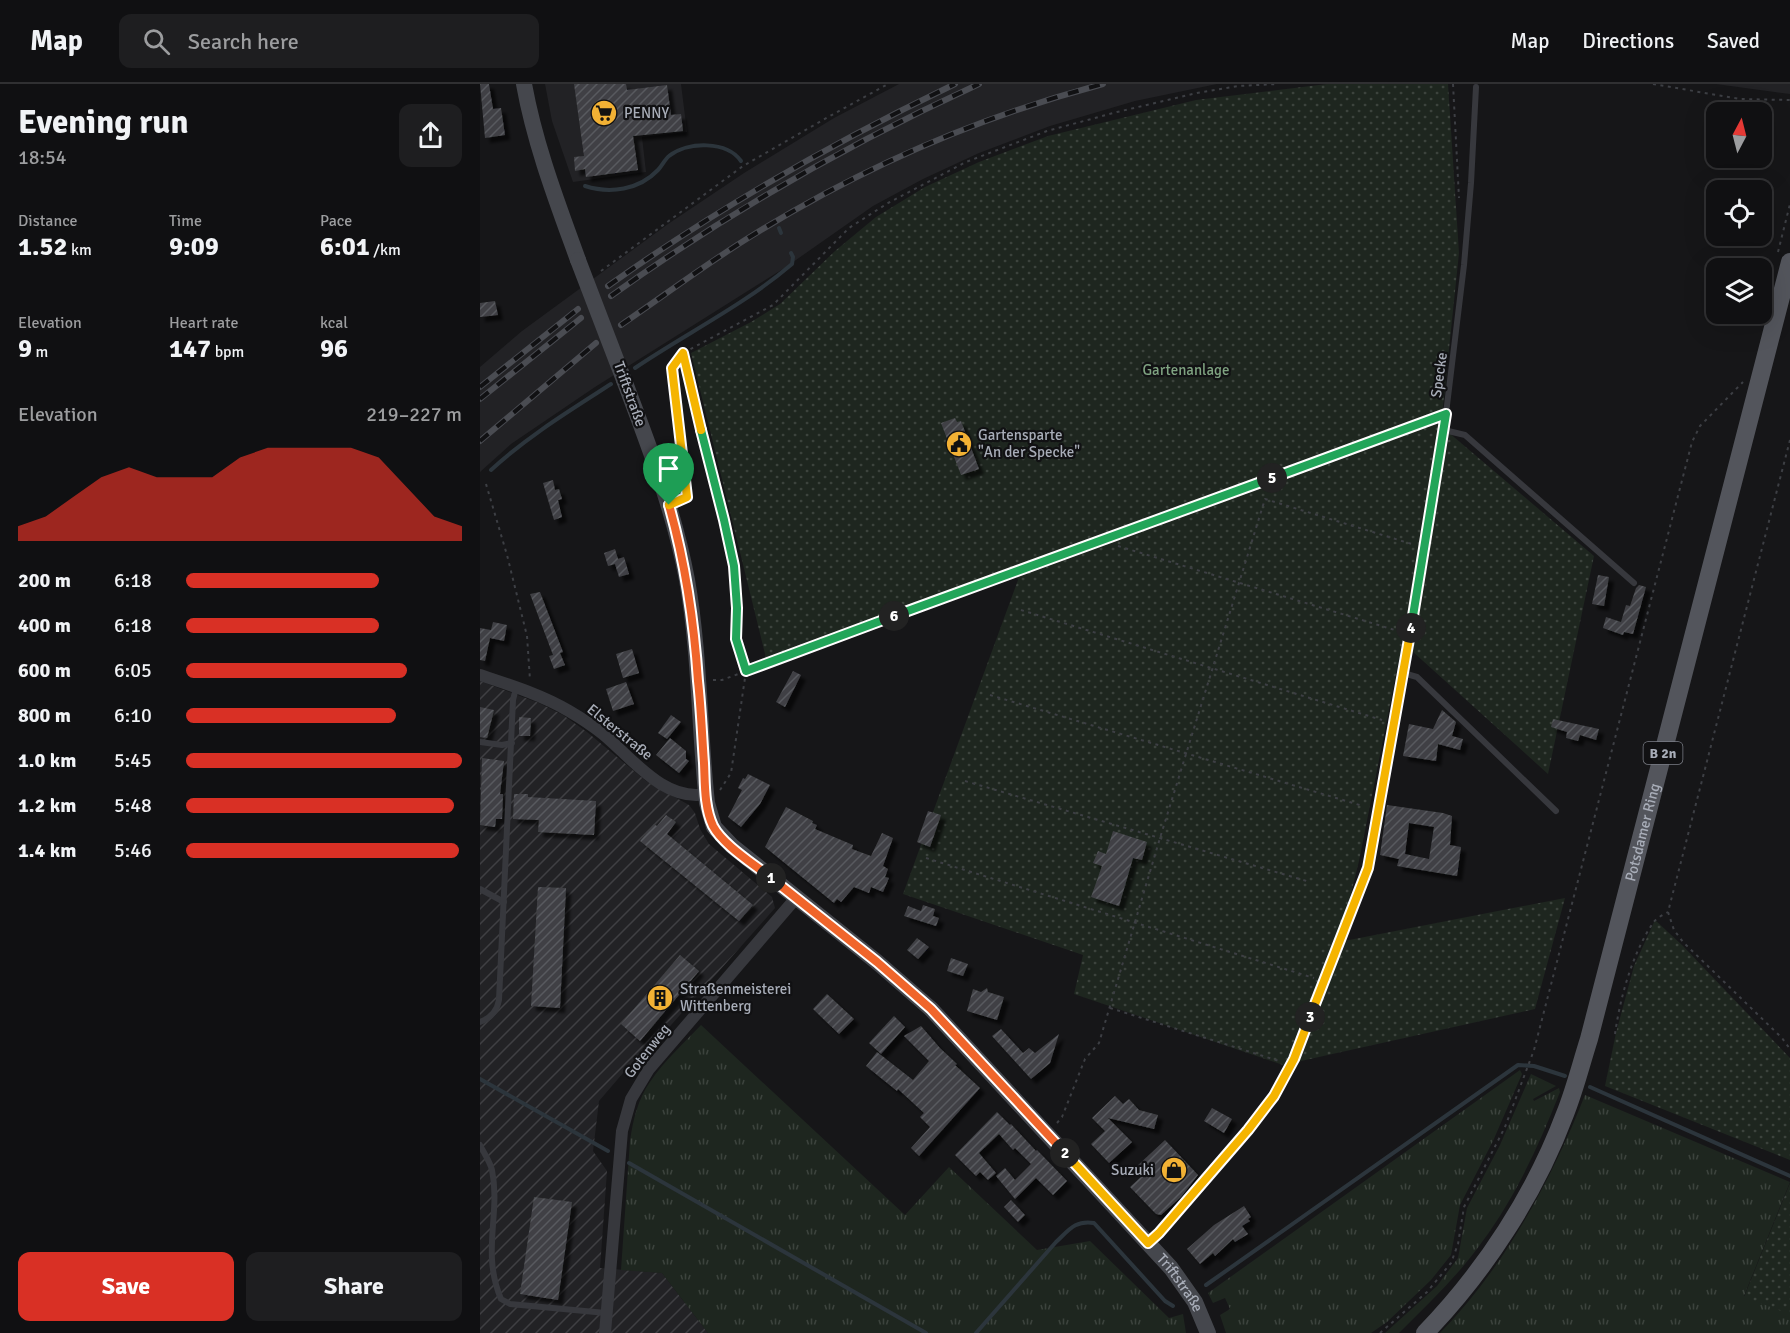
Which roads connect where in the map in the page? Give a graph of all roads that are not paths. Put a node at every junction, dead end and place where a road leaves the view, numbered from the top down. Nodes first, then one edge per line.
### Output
1 (525, 84) edge
2 (1476, 87) dead end
3 (1790, 262) edge
4 (1444, 430) junction
5 (1634, 583) dead end
6 (1403, 674) junction
7 (480, 675) edge
8 (521, 689) junction
9 (480, 742) edge
10 (512, 743) junction
11 (706, 794) junction
12 (1556, 811) dead end
13 (480, 889) edge
14 (796, 898) junction
15 (504, 902) junction
16 (480, 1022) edge
17 (480, 1145) edge
18 (1148, 1243) junction
19 (607, 1313) junction
20 (605, 1333) edge
21 (1208, 1333) edge
22 (1425, 1333) edge

1 - 11 main road, Triftstraße, bridge
2 - 4 lane, Specke
3 - 22 main road, Potsdamer Ring / B 2n
4 - 5 lane
4 - 6 lane, Specke
6 - 12 lane
6 - 18 lane, Specke
7 - 8 street, Elsterstraße
8 - 10 lane
8 - 11 street, Elsterstraße
9 - 10 lane
10 - 15 lane
11 - 14 main road, Triftstraße
13 - 15 lane
14 - 18 main road, Triftstraße
14 - 19 street, Gotenweg
15 - 16 lane
17 - 19 lane
18 - 21 main road, Triftstraße
19 - 20 street, Gotenweg

